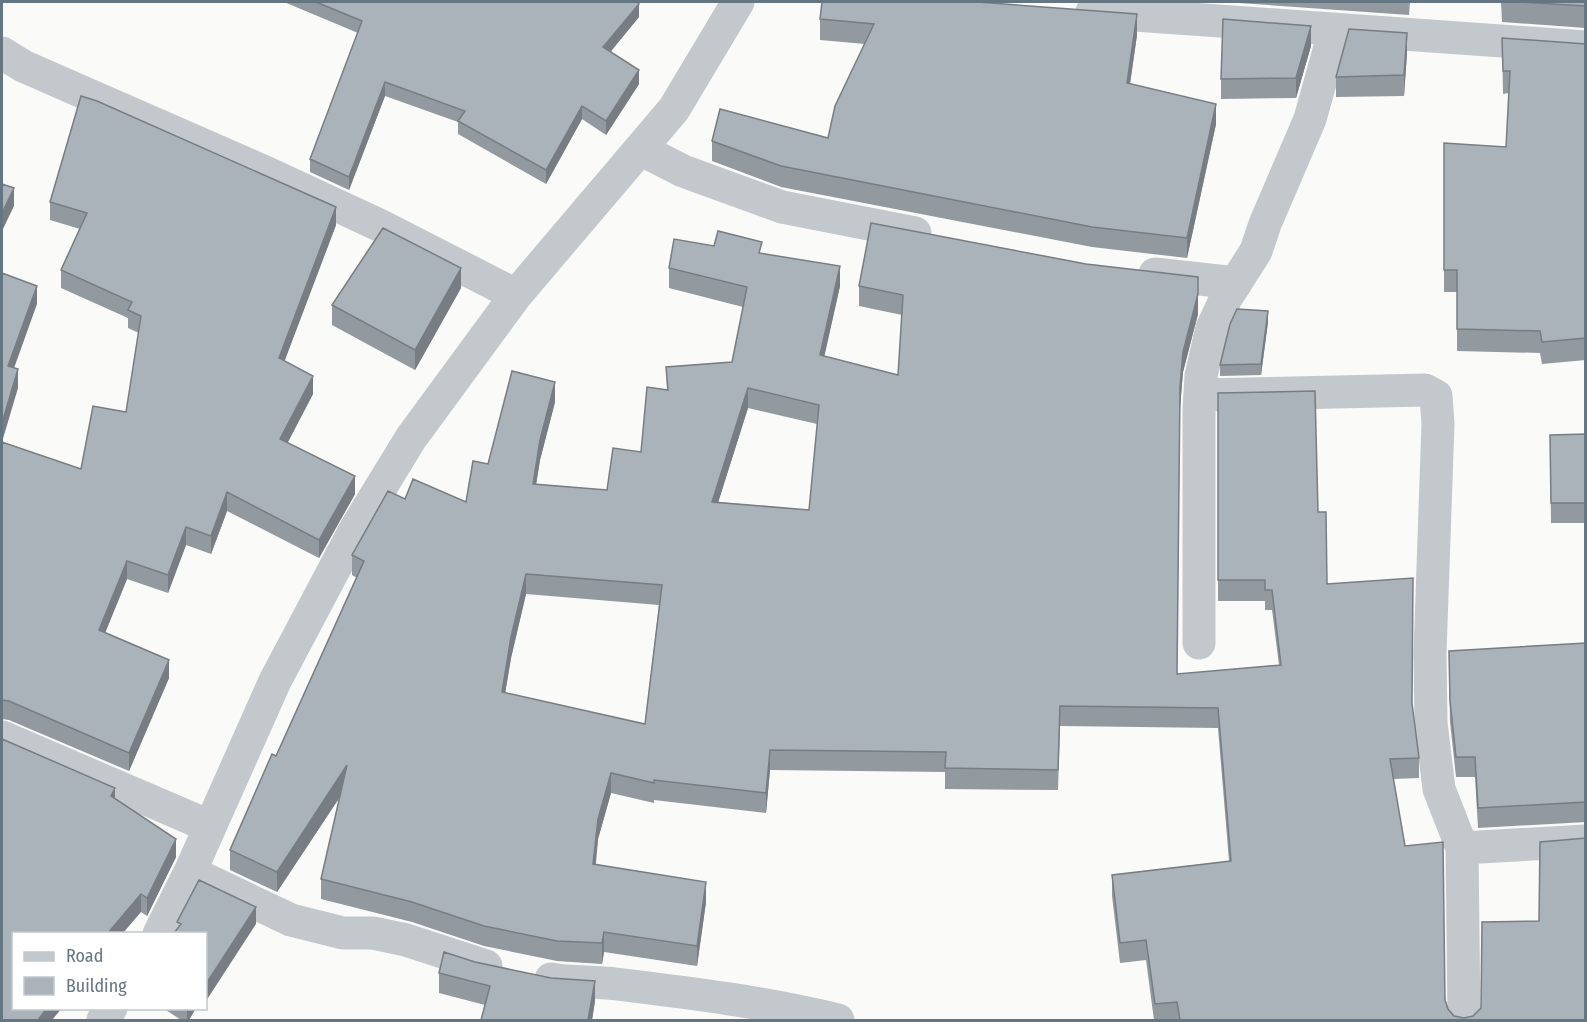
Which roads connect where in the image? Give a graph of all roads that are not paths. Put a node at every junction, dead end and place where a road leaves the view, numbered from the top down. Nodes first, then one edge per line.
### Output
1 (738, 2) edge
2 (1058, 10) edge
3 (1335, 29) junction
4 (1586, 47) edge
5 (2, 53) edge
6 (640, 149) junction
7 (945, 239) edge
8 (1124, 271) edge
9 (1236, 283) junction
10 (516, 295) junction
11 (1200, 395) junction
12 (1199, 643) dead end
13 (1464, 651) edge
14 (1430, 653) junction
15 (2, 737) edge
16 (208, 826) junction
17 (1586, 841) edge
18 (1462, 848) junction
19 (190, 872) junction
20 (160, 932) edge
21 (838, 1020) edge
22 (1464, 1020) edge

1 - 6 street
2 - 3 street
3 - 4 street
3 - 9 street
5 - 10 street
6 - 7 street
6 - 10 street
8 - 9 street
9 - 11 street
10 - 16 street
11 - 12 street
11 - 14 street
13 - 14 street
14 - 18 street
15 - 16 street
16 - 19 street
17 - 18 street
18 - 22 street
19 - 20 street
19 - 21 street

